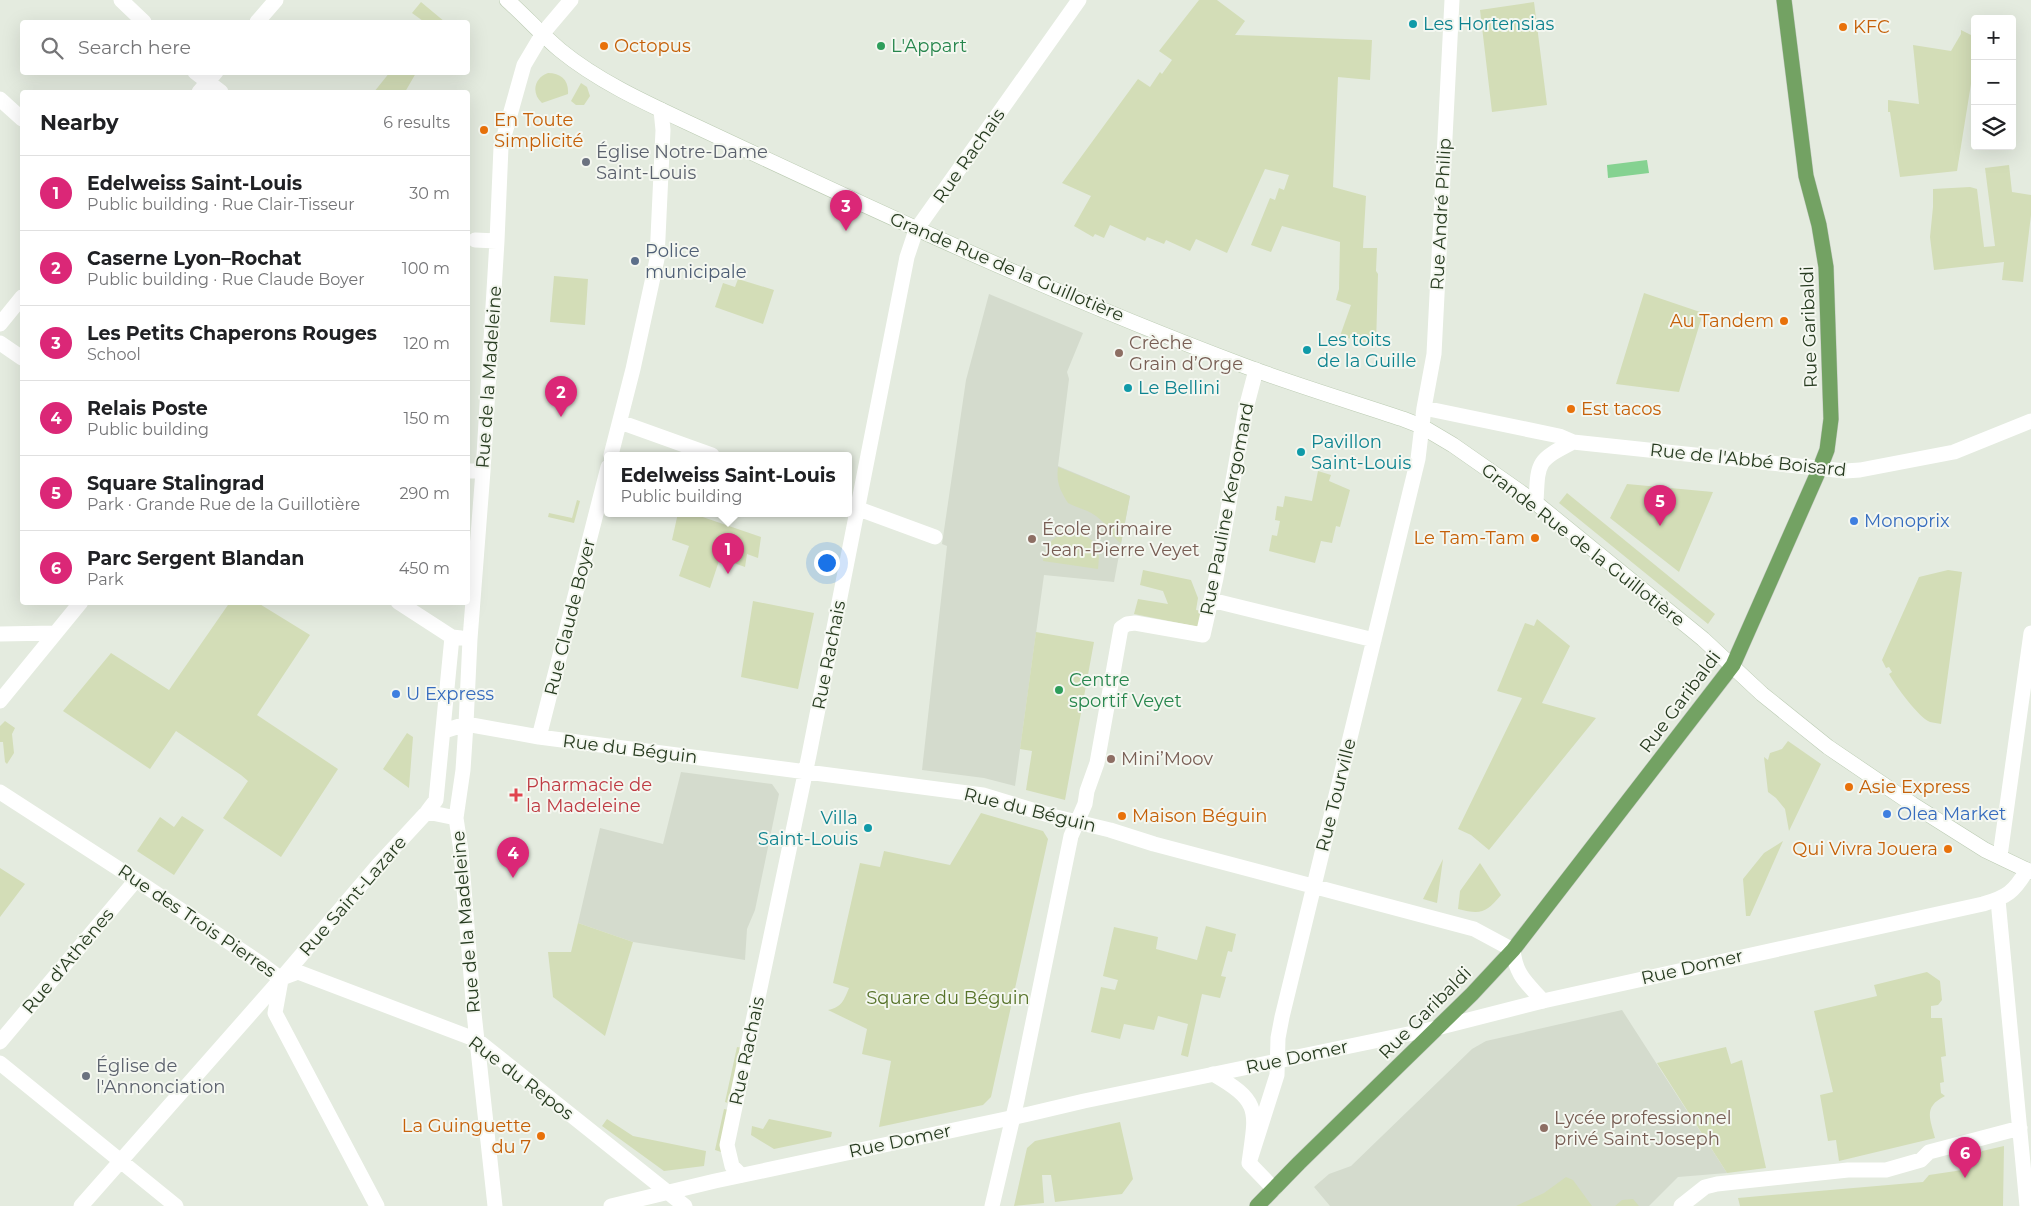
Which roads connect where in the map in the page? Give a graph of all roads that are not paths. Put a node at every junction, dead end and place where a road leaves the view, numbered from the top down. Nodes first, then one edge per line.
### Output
1 (121, 0) edge
2 (276, 0) edge
3 (507, 0) edge
4 (572, 0) edge
5 (1079, 0) edge
6 (1452, 0) edge
7 (1784, 0) edge
8 (142, 20) edge
9 (259, 20) edge
10 (543, 33) junction
11 (207, 82) edge
12 (218, 90) edge
13 (0, 99) edge
14 (661, 110) junction
15 (20, 117) edge
16 (916, 230) junction
17 (475, 240) dead end
18 (498, 241) junction
19 (20, 299) edge
20 (0, 324) edge
21 (0, 343) edge
22 (20, 357) edge
23 (1256, 370) junction
24 (1424, 408) junction
25 (2031, 421) edge
26 (620, 422) junction
27 (1421, 426) junction
28 (1573, 442) junction
29 (612, 452) edge
30 (704, 452) edge
31 (1820, 468) junction
32 (470, 471) edge
33 (483, 471) junction
34 (604, 483) edge
35 (1536, 503) junction
36 (853, 507) edge
37 (851, 517) edge
38 (935, 537) dead end
39 (1211, 600) junction
40 (78, 605) edge
41 (403, 605) edge
42 (2031, 632) edge
43 (55, 633) junction
44 (0, 634) edge
45 (452, 637) junction
46 (470, 639) junction
47 (1374, 640) junction
48 (1733, 665) junction
49 (0, 701) edge
50 (466, 724) junction
51 (444, 731) junction
52 (539, 737) junction
53 (806, 771) junction
54 (0, 792) edge
55 (427, 812) junction
56 (456, 818) junction
57 (1076, 822) junction
58 (2000, 856) junction
59 (2029, 871) edge
60 (136, 880) junction
61 (1314, 886) junction
62 (1998, 900) junction
63 (1512, 950) junction
64 (281, 979) junction
65 (1543, 1001) junction
66 (1437, 1028) junction
67 (477, 1040) junction
68 (0, 1042) edge
69 (1278, 1062) junction
70 (0, 1063) edge
71 (1213, 1074) junction
72 (1012, 1117) junction
73 (2020, 1128) junction
74 (121, 1161) junction
75 (1249, 1163) junction
76 (742, 1175) junction
77 (1274, 1189) junction
78 (667, 1194) junction
79 (81, 1206) edge
80 (176, 1206) edge
81 (377, 1206) edge
82 (495, 1206) edge
83 (611, 1206) edge
84 (685, 1206) edge
85 (992, 1206) edge
86 (1257, 1206) edge
87 (1681, 1206) edge
88 (2027, 1206) edge

1 - 8 street
2 - 9 street
3 - 10 street, Grande Rue de la Guillotière
4 - 10 street, Rue de la Madeleine
5 - 16 street, Rue Rachais
6 - 24 street, Rue André Philip
7 - 31 main road, Rue Garibaldi
10 - 14 street, Grande Rue de la Guillotière
10 - 18 street, Rue de la Madeleine
11 - 12 street
13 - 15 street
14 - 16 street, Grande Rue de la Guillotière
14 - 26 street
16 - 23 street, Grande Rue de la Guillotière
16 - 36 street, Rue Rachais
17 - 18 street
18 - 33 street, Rue de la Madeleine
19 - 20 street
21 - 22 street
23 - 27 street, Grande Rue de la Guillotière
23 - 39 street, Rue Pauline Kergomard
24 - 27 street, Rue André Philip
24 - 28 street
25 - 31 street, Rue de l'Abbé Boisard
26 - 29 street
26 - 30 street
27 - 35 street, Grande Rue de la Guillotière
27 - 47 street, Rue Tourville
28 - 31 street, Rue de l'Abbé Boisard
28 - 35 street
31 - 48 main road, Rue Garibaldi
32 - 33 street
33 - 46 street, Rue de la Madeleine
34 - 52 street, Rue Claude Boyer
35 - 48 street, Grande Rue de la Guillotière
36 - 38 street
37 - 53 street, Rue Rachais
39 - 47 street
39 - 57 street, Rue Pauline Kergomard
40 - 43 street
41 - 45 street
42 - 58 street
43 - 44 street
43 - 49 street
45 - 46 street
45 - 51 street
46 - 50 street, Rue de la Madeleine
47 - 61 street, Rue Tourville
48 - 58 street, Grande Rue de la Guillotière
48 - 63 main road, Rue Garibaldi
50 - 51 street, Rue du Béguin
50 - 52 street, Rue du Béguin
50 - 56 street, Rue de la Madeleine
51 - 55 street
52 - 53 street, Rue du Béguin
53 - 57 street, Rue du Béguin
53 - 76 street, Rue Rachais
54 - 60 street, Rue des Trois Pierres
55 - 56 street, Rue de la Madeleine
55 - 64 street, Rue Saint-Lazare
56 - 67 street, Rue de la Madeleine
57 - 61 street, Rue du Béguin
57 - 72 street
58 - 59 street, Grande Rue de la Guillotière
59 - 62 street, Rue Domer
60 - 64 street, Rue des Trois Pierres
60 - 68 street, Rue d'Athènes
61 - 63 street, Rue du Béguin
61 - 69 street, Rue Tourville
62 - 65 street, Rue Domer
62 - 73 street
63 - 65 street
63 - 66 main road, Rue Garibaldi
64 - 67 street, Rue du Repos
64 - 74 street, Rue Saint-Lazare
64 - 81 street, Rue des Trois Pierres
65 - 66 street, Rue Domer
66 - 69 street, Rue Domer
66 - 77 main road, Rue Garibaldi
67 - 78 street, Rue du Repos
67 - 82 street, Rue de la Madeleine
69 - 71 street, Rue Domer
69 - 75 street, Rue Tourville
70 - 74 street
71 - 72 street, Rue Domer
71 - 75 street
72 - 76 street, Rue Domer
72 - 85 street
73 - 87 street
73 - 88 street
74 - 79 street, Rue Saint-Lazare
74 - 80 street
75 - 77 street
76 - 78 street, Rue Domer
77 - 86 main road, Rue Garibaldi
78 - 83 street, Rue Domer
78 - 84 street, Rue du Repos

